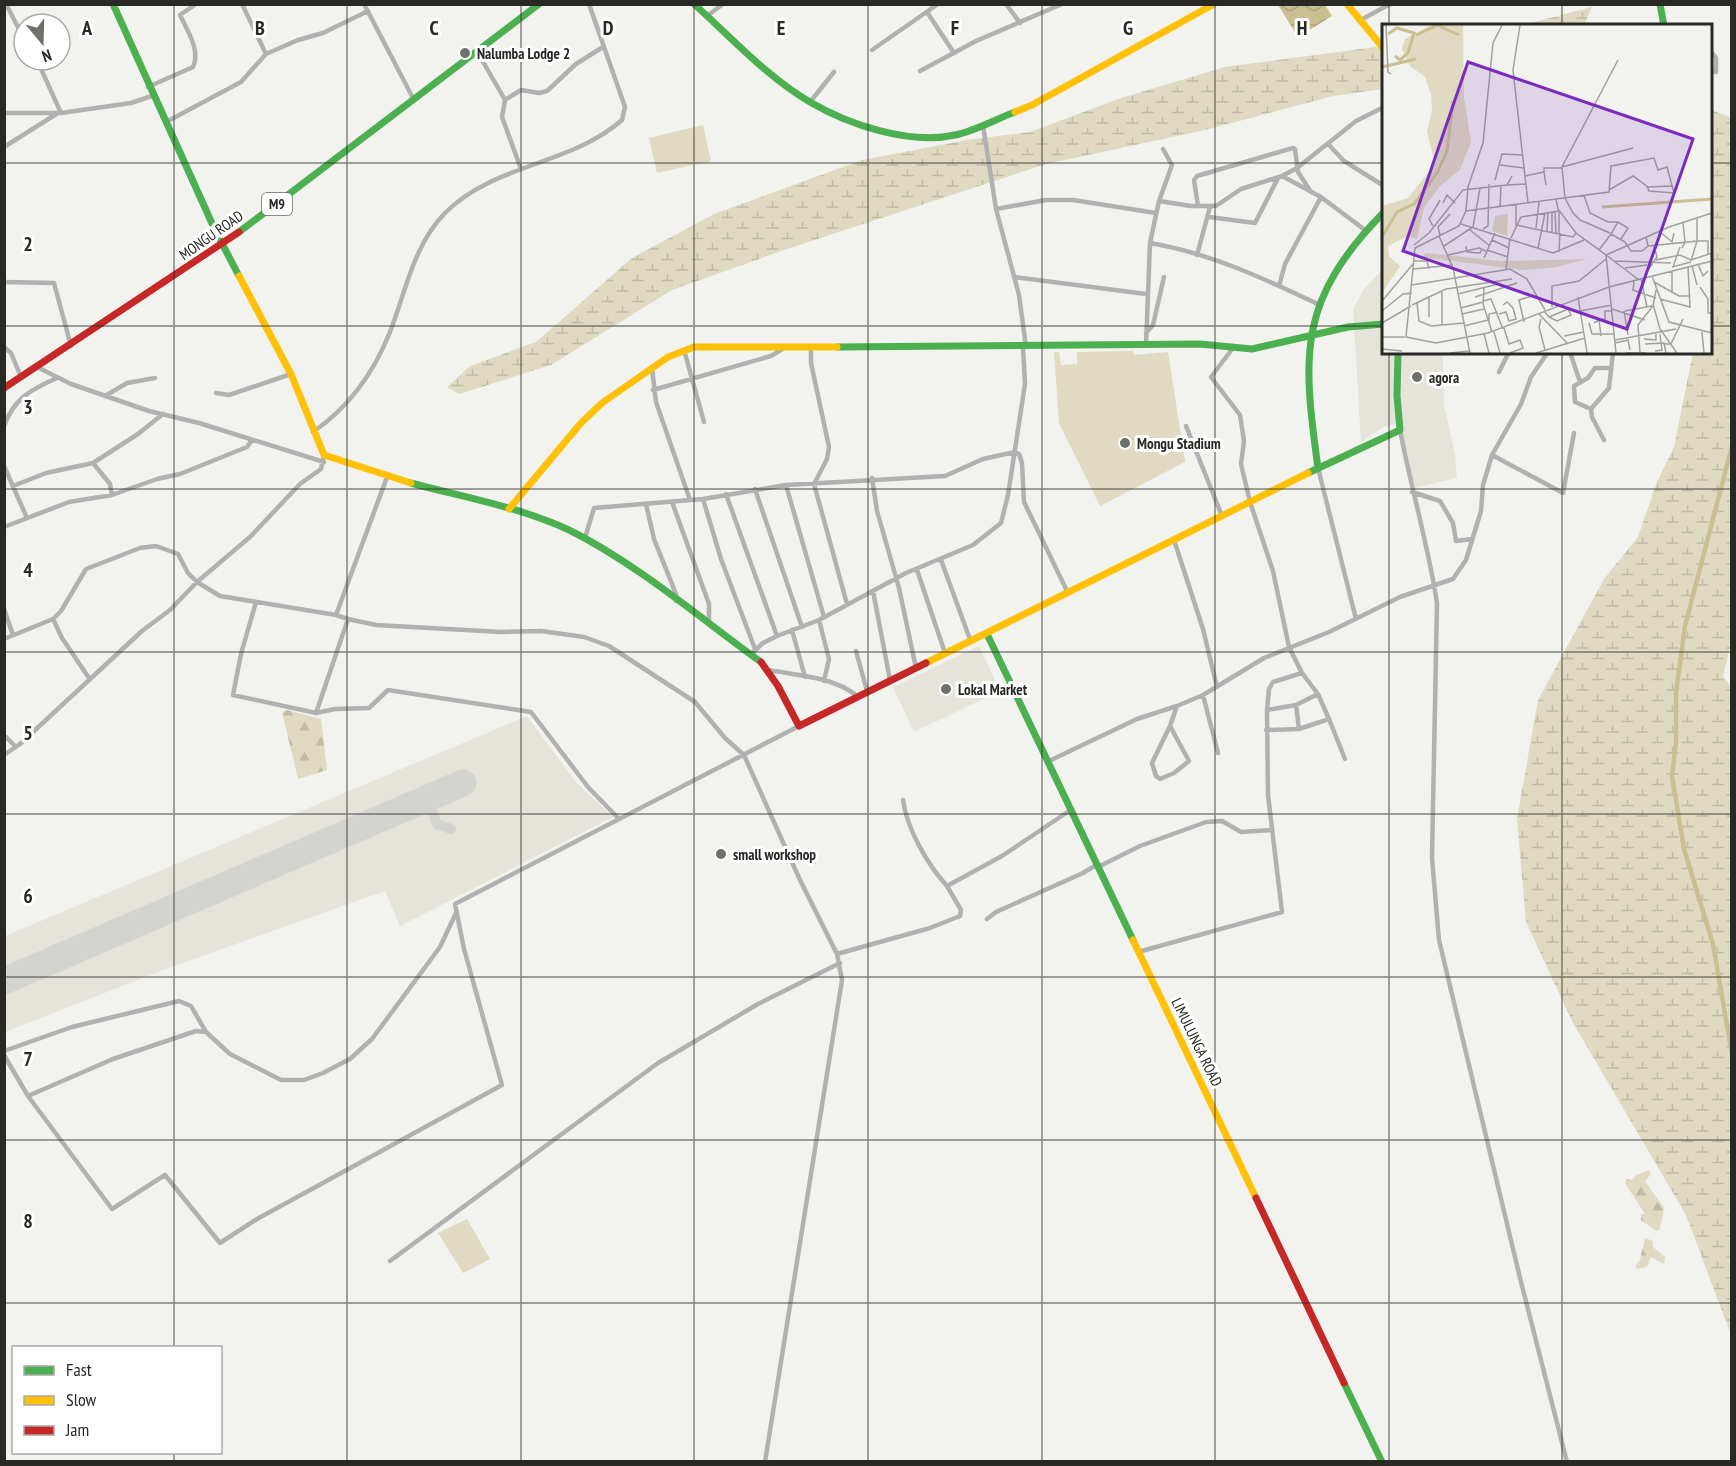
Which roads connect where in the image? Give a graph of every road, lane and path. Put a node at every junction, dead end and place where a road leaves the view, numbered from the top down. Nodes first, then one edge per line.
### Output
1 (113, 4) edge
2 (196, 4) edge
3 (242, 4) edge
4 (364, 4) edge
5 (539, 4) edge
6 (589, 4) edge
7 (694, 4) edge
8 (723, 4) edge
9 (938, 4) edge
10 (1006, 4) edge
11 (1062, 4) edge
12 (1214, 4) edge
13 (1347, 4) edge
14 (1390, 4) edge
15 (1660, 4) edge
16 (368, 11) junction
17 (927, 12) junction
18 (707, 16) junction
19 (1359, 21) junction
20 (1020, 23) junction
21 (1664, 24) edge
22 (603, 47) junction
23 (1382, 48) edge
24 (872, 50) dead end
25 (478, 53) junction
26 (954, 53) junction
27 (266, 54) junction
28 (1712, 54) edge
29 (920, 71) dead end
30 (1712, 71) edge
31 (42, 72) edge
32 (834, 72) dead end
33 (148, 87) junction
34 (153, 96) junction
35 (414, 100) junction
36 (505, 100) junction
37 (810, 102) junction
38 (1382, 108) edge
39 (4, 113) edge
40 (60, 113) junction
41 (165, 123) junction
42 (983, 125) junction
43 (1329, 144) junction
44 (4, 147) edge
45 (1163, 148) dead end
46 (1297, 168) junction
47 (521, 169) junction
48 (1280, 177) junction
49 (1382, 185) edge
50 (1311, 192) junction
51 (1321, 197) junction
52 (1159, 201) junction
53 (1221, 204) junction
54 (1198, 206) junction
55 (1210, 207) junction
56 (996, 209) junction
57 (1156, 213) junction
58 (1382, 213) edge
59 (1209, 217) junction
60 (1221, 217) junction
61 (1365, 230) junction
62 (1150, 243) junction
63 (223, 245) junction
64 (1197, 255) junction
65 (1014, 277) junction
66 (1164, 277) dead end
67 (4, 282) edge
68 (1279, 286) junction
69 (1146, 294) junction
70 (1320, 305) junction
71 (1382, 324) edge
72 (1146, 333) junction
73 (1310, 336) junction
74 (1146, 345) junction
75 (71, 346) junction
76 (4, 347) edge
77 (1024, 347) junction
78 (784, 348) junction
79 (811, 348) junction
80 (1233, 348) junction
81 (684, 350) junction
82 (1398, 354) edge
83 (1508, 354) edge
84 (1547, 354) edge
85 (1571, 354) edge
86 (1613, 354) edge
87 (37, 367) junction
88 (652, 367) junction
89 (1610, 368) junction
90 (1499, 372) dead end
91 (291, 374) junction
92 (21, 377) junction
93 (693, 377) junction
94 (57, 378) junction
95 (155, 378) dead end
96 (1580, 382) junction
97 (4, 388) edge
98 (653, 390) junction
99 (216, 393) dead end
100 (104, 396) junction
101 (1591, 409) junction
102 (163, 414) junction
103 (704, 422) dead end
104 (4, 426) edge
105 (1186, 426) dead end
106 (1400, 430) junction
107 (313, 432) junction
108 (1574, 434) dead end
109 (252, 440) junction
110 (1604, 440) dead end
111 (1015, 452) junction
112 (1492, 455) junction
113 (324, 458) junction
114 (93, 463) junction
115 (4, 466) edge
116 (1318, 468) junction
117 (387, 477) junction
118 (872, 478) junction
119 (814, 484) junction
120 (786, 485) junction
121 (13, 486) junction
122 (755, 489) junction
123 (1412, 492) junction
124 (726, 494) junction
125 (112, 495) junction
126 (703, 499) junction
127 (690, 500) junction
128 (672, 502) junction
129 (1250, 502) junction
130 (646, 504) junction
131 (509, 509) junction
132 (1222, 516) junction
133 (27, 519) junction
134 (4, 527) edge
135 (585, 538) junction
136 (1173, 539) junction
137 (1472, 539) junction
138 (941, 560) junction
139 (917, 570) junction
140 (897, 578) junction
141 (197, 582) junction
142 (1434, 585) junction
143 (873, 591) junction
144 (1068, 593) junction
145 (256, 602) junction
146 (676, 602) junction
147 (847, 604) junction
148 (4, 609) edge
149 (336, 615) junction
150 (53, 619) junction
151 (348, 619) junction
152 (822, 619) junction
153 (1356, 620) junction
154 (709, 623) junction
155 (802, 627) junction
156 (792, 630) junction
157 (987, 634) junction
158 (13, 635) junction
159 (777, 636) junction
160 (4, 639) edge
161 (970, 642) junction
162 (1289, 647) junction
163 (856, 651) dead end
164 (753, 652) junction
165 (945, 653) junction
166 (916, 668) junction
167 (768, 670) junction
168 (1302, 673) junction
169 (805, 677) junction
170 (89, 678) junction
171 (890, 680) junction
172 (824, 681) junction
173 (1217, 687) junction
174 (867, 691) junction
175 (1318, 694) junction
176 (1203, 695) junction
177 (857, 696) junction
178 (1296, 705) junction
179 (1177, 706) junction
180 (1267, 710) junction
181 (316, 713) junction
182 (1329, 719) junction
183 (798, 726) junction
184 (1170, 726) junction
185 (1299, 729) junction
186 (1266, 730) junction
187 (4, 735) edge
188 (16, 747) junction
189 (1218, 753) dead end
190 (4, 755) edge
191 (744, 756) junction
192 (1345, 759) dead end
193 (1048, 761) junction
194 (903, 800) dead end
195 (1072, 809) junction
196 (619, 819) junction
197 (1272, 830) junction
198 (1099, 865) junction
199 (947, 886) junction
200 (456, 913) junction
201 (987, 919) dead end
202 (1138, 952) junction
203 (837, 954) junction
204 (840, 963) junction
205 (206, 1032) junction
206 (4, 1053) edge
207 (28, 1096) junction
208 (390, 1261) dead end
209 (765, 1461) edge
210 (1382, 1461) edge
211 (1568, 1461) edge

1 - 33 main road
2 - 33 street
3 - 27 street
4 - 16 street
5 - 25 main road, MONGU ROAD / M9
6 - 22 street
7 - 18 main road
8 - 18 street
9 - 17 street
10 - 20 street
11 - 20 street
12 - 42 main road
13 - 19 main road
14 - 19 street
15 - 21 main road
16 - 27 street
16 - 35 street
17 - 24 street
17 - 26 street
18 - 37 main road
19 - 23 main road
20 - 26 street
22 - 36 street
22 - 47 street
25 - 35 main road, MONGU ROAD / M9
25 - 36 street
26 - 29 street
27 - 41 street
28 - 30 street
31 - 40 street
32 - 37 street
33 - 34 main road
34 - 40 street
34 - 41 main road
35 - 63 main road, MONGU ROAD / M9
36 - 47 street
37 - 42 main road
38 - 43 street
39 - 40 street
40 - 44 street
41 - 63 main road
42 - 56 street
43 - 46 street
43 - 49 street
45 - 52 street
46 - 48 street
46 - 50 street
46 - 54 street
47 - 107 street
48 - 50 street
48 - 53 street
48 - 60 street
50 - 51 street
51 - 61 street
51 - 68 street
52 - 54 street
52 - 57 street
53 - 55 street
53 - 60 street
54 - 55 street
55 - 59 street
56 - 57 street
56 - 65 street
57 - 62 street
58 - 61 main road
59 - 60 street
59 - 64 street
61 - 70 main road
62 - 64 street
62 - 69 street
63 - 75 main road, MONGU ROAD / M9
63 - 91 main road
64 - 68 street
65 - 69 street
65 - 77 street
66 - 72 street
67 - 75 street
68 - 70 street
69 - 72 street
70 - 73 main road
71 - 73 main road
72 - 74 street
73 - 80 main road
73 - 116 main road
74 - 77 main road
74 - 80 main road
75 - 87 main road, MONGU ROAD / M9
76 - 92 street
77 - 79 main road
77 - 111 street
78 - 79 main road
78 - 81 main road
78 - 93 street
79 - 119 street
80 - 129 street
81 - 88 main road
81 - 93 street
82 - 106 main road
83 - 90 street
84 - 112 street
85 - 96 street
86 - 89 street
87 - 92 main road, MONGU ROAD / M9
87 - 94 street
88 - 98 street
88 - 131 main road
89 - 96 street
89 - 101 street
91 - 99 street
91 - 107 main road
92 - 97 main road, MONGU ROAD / M9
93 - 98 street
93 - 103 street
94 - 100 street
94 - 104 street
95 - 100 street
96 - 101 street
98 - 127 street
100 - 102 street
101 - 110 street
102 - 109 street
102 - 114 street
105 - 132 street
106 - 116 main road
106 - 123 street
107 - 113 main road
108 - 112 street
109 - 113 street
109 - 125 street
111 - 118 street
111 - 138 street
111 - 144 street
112 - 137 street
113 - 117 main road
113 - 141 street
114 - 121 street
114 - 125 street
115 - 121 street
116 - 129 main road
116 - 153 street
117 - 131 main road
117 - 149 street
118 - 119 street
118 - 140 street
119 - 120 street
119 - 147 street
120 - 122 street
120 - 152 street
121 - 133 street
122 - 124 street
122 - 155 street
123 - 137 street
123 - 142 street
124 - 126 street
124 - 159 street
125 - 133 street
126 - 127 street
126 - 164 street
127 - 128 street
128 - 130 street
128 - 154 street
129 - 132 main road
129 - 162 street
130 - 135 street
130 - 146 street
131 - 135 main road
132 - 136 main road
133 - 134 street
135 - 146 main road
136 - 144 main road
136 - 173 street
137 - 142 street
138 - 139 street
138 - 161 street
139 - 140 street
139 - 165 street
140 - 143 street
140 - 166 street
141 - 145 street
141 - 150 street
141 - 170 street
142 - 153 street
142 - 211 street
143 - 147 street
143 - 171 street
144 - 157 main road
145 - 149 street
145 - 181 street
146 - 154 main road
147 - 152 street
148 - 158 street
149 - 151 street
150 - 158 street
150 - 170 street
151 - 181 street
151 - 191 street
152 - 155 street
152 - 172 street
153 - 162 street
154 - 164 main road
155 - 156 street
156 - 159 street
156 - 169 street
157 - 161 main road
157 - 193 main road, LIMULUNGA ROAD
158 - 160 street
159 - 164 street
161 - 165 main road
162 - 168 street
162 - 173 street
163 - 174 street
164 - 167 main road
165 - 166 main road
166 - 171 main road
167 - 169 street
167 - 183 main road
168 - 175 street
168 - 180 street
169 - 172 street
170 - 188 street
171 - 174 main road
172 - 177 street
173 - 176 street
174 - 177 main road
175 - 178 street
175 - 182 street
176 - 179 street
176 - 189 street
177 - 183 main road
178 - 180 street
178 - 185 street
179 - 184 street
179 - 193 street
180 - 186 street
181 - 196 street
182 - 185 street
182 - 192 street
183 - 191 street
184 - 184 street
185 - 186 street
186 - 197 street
187 - 188 street
188 - 190 street
191 - 196 street
191 - 203 street
193 - 195 main road, LIMULUNGA ROAD
194 - 199 street
195 - 198 main road, LIMULUNGA ROAD
195 - 199 street
196 - 200 street
197 - 198 street
197 - 202 street
198 - 201 street
198 - 202 main road, LIMULUNGA ROAD
199 - 203 street
200 - 205 street
200 - 207 street
202 - 210 main road, LIMULUNGA ROAD
203 - 204 street
204 - 208 street
204 - 209 street
205 - 206 street
205 - 207 street
206 - 207 street

